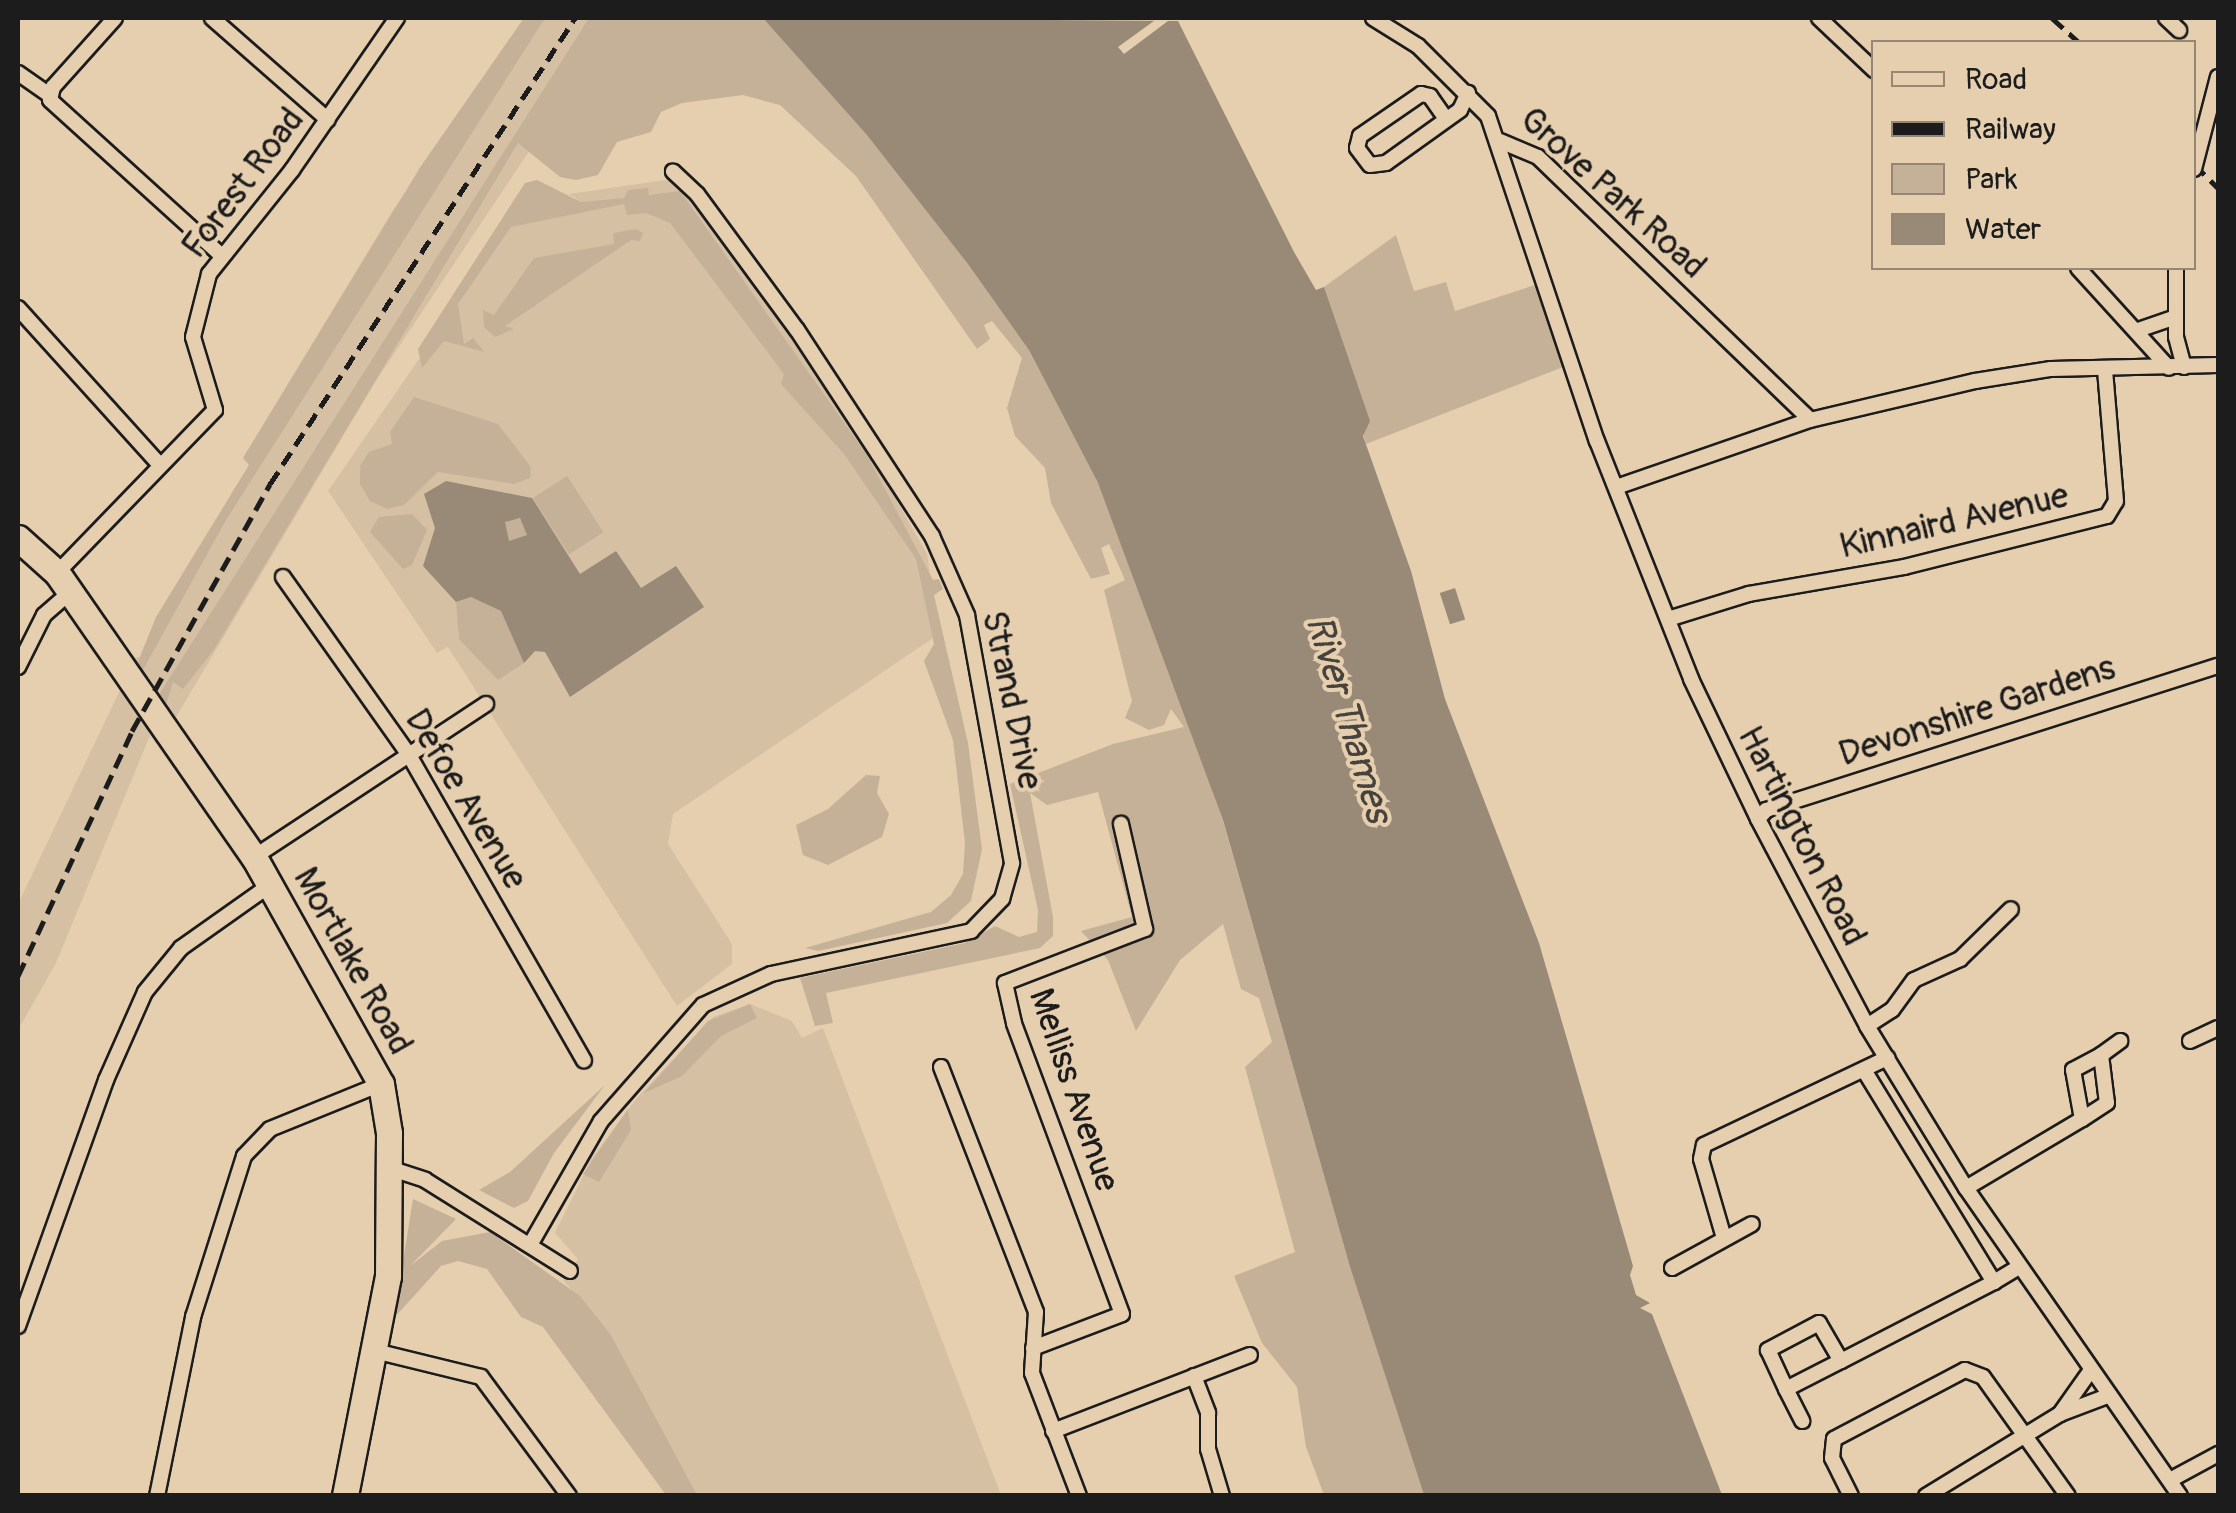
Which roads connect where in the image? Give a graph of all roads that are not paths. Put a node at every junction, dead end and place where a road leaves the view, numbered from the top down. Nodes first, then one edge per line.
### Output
1 (115, 18) edge
2 (212, 18) edge
3 (397, 18) edge
4 (1374, 18) edge
5 (1818, 18) edge
6 (2166, 18) edge
7 (2179, 30) dead end
8 (1871, 67) edge
9 (18, 72) edge
10 (2218, 76) edge
11 (1468, 93) junction
12 (49, 95) junction
13 (328, 120) junction
14 (1446, 120) junction
15 (1500, 141) junction
16 (2196, 162) edge
17 (672, 172) dead end
18 (222, 256) junction
19 (2080, 270) edge
20 (2176, 270) edge
21 (18, 308) edge
22 (2175, 317) junction
23 (2138, 330) junction
24 (2218, 366) edge
25 (2176, 368) junction
26 (2105, 369) junction
27 (1810, 420) junction
28 (159, 464) junction
29 (1620, 486) junction
30 (18, 538) edge
31 (283, 577) dead end
32 (63, 583) junction
33 (1668, 619) junction
34 (18, 666) edge
35 (2218, 666) edge
36 (486, 704) dead end
37 (409, 755) junction
38 (1758, 819) junction
39 (1121, 824) dead end
40 (254, 856) junction
41 (270, 884) junction
42 (2011, 910) dead end
43 (1867, 1026) junction
44 (2218, 1028) edge
45 (2120, 1041) dead end
46 (2190, 1041) dead end
47 (2102, 1055) junction
48 (1887, 1058) junction
49 (584, 1060) dead end
50 (941, 1067) dead end
51 (1864, 1070) junction
52 (381, 1084) junction
53 (2082, 1118) junction
54 (389, 1168) junction
55 (1966, 1188) junction
56 (1752, 1224) dead end
57 (1724, 1238) junction
58 (530, 1245) junction
59 (2019, 1267) junction
60 (1672, 1268) dead end
61 (570, 1271) dead end
62 (1994, 1282) junction
63 (18, 1326) edge
64 (1033, 1348) junction
65 (375, 1351) junction
66 (1250, 1355) dead end
67 (1841, 1361) junction
68 (2091, 1370) junction
69 (1194, 1376) junction
70 (1786, 1390) junction
71 (2110, 1395) junction
72 (2060, 1414) junction
73 (1802, 1421) dead end
74 (1053, 1432) junction
75 (2028, 1438) junction
76 (2218, 1454) edge
77 (1954, 1480) junction
78 (2170, 1480) junction
79 (158, 1496) edge
80 (344, 1496) edge
81 (569, 1496) edge
82 (1079, 1496) edge
83 (1222, 1496) edge
84 (1851, 1496) edge
85 (1926, 1496) edge
86 (1964, 1496) edge
87 (2068, 1496) edge
88 (2180, 1496) edge

1 - 12 street
2 - 13 street
3 - 13 street, Forest Road
4 - 11 street, Grove Park Road
5 - 8 street
6 - 7 street
9 - 12 street
10 - 16 street, bridge
11 - 14 street
11 - 15 street, Grove Park Road
12 - 18 street
13 - 18 street, Forest Road
14 - 14 street
15 - 27 street, Grove Park Road
15 - 29 street, Hartington Road
17 - 58 street, Strand Drive
18 - 28 street, Forest Road
19 - 23 street
20 - 22 street
21 - 28 street
22 - 23 street
22 - 25 street
23 - 25 street
24 - 25 street
25 - 26 street
26 - 27 street
26 - 33 street, Kinnaird Avenue
27 - 29 street
28 - 32 street, Forest Road
29 - 33 street, Hartington Road
30 - 32 highway, Mortlake Road
31 - 37 street, Defoe Avenue
32 - 34 street, Forest Road
32 - 40 highway, Mortlake Road
33 - 38 street, Hartington Road
35 - 38 street, Devonshire Gardens
36 - 37 street
37 - 40 street
37 - 49 street, Defoe Avenue
38 - 43 street, Hartington Road
39 - 64 street, Melliss Avenue
40 - 41 highway, Mortlake Road
41 - 52 highway, Mortlake Road
41 - 63 street
42 - 43 street
43 - 48 street, Hartington Road
44 - 46 street
45 - 47 street
47 - 53 street
47 - 53 street
48 - 51 street
48 - 55 street, Hartington Road
50 - 64 street
51 - 57 street
51 - 62 street
52 - 54 highway, Mortlake Road
52 - 79 street
53 - 55 street
54 - 58 street
54 - 65 highway, Mortlake Road
55 - 59 street, Hartington Road
56 - 57 street
57 - 60 street
58 - 61 street
59 - 62 street
59 - 68 street, Hartington Road
62 - 67 street
64 - 74 street
65 - 80 highway, Mortlake Road
65 - 81 street
66 - 69 street
67 - 70 street
67 - 70 street
68 - 71 street, Hartington Road
68 - 72 street
69 - 74 street
69 - 83 street
70 - 73 street
71 - 72 street
71 - 78 street, Hartington Road
72 - 75 street
74 - 82 street
75 - 77 street
75 - 84 street
75 - 87 street
76 - 78 street
77 - 85 street
77 - 86 street
78 - 88 street, Hartington Road

